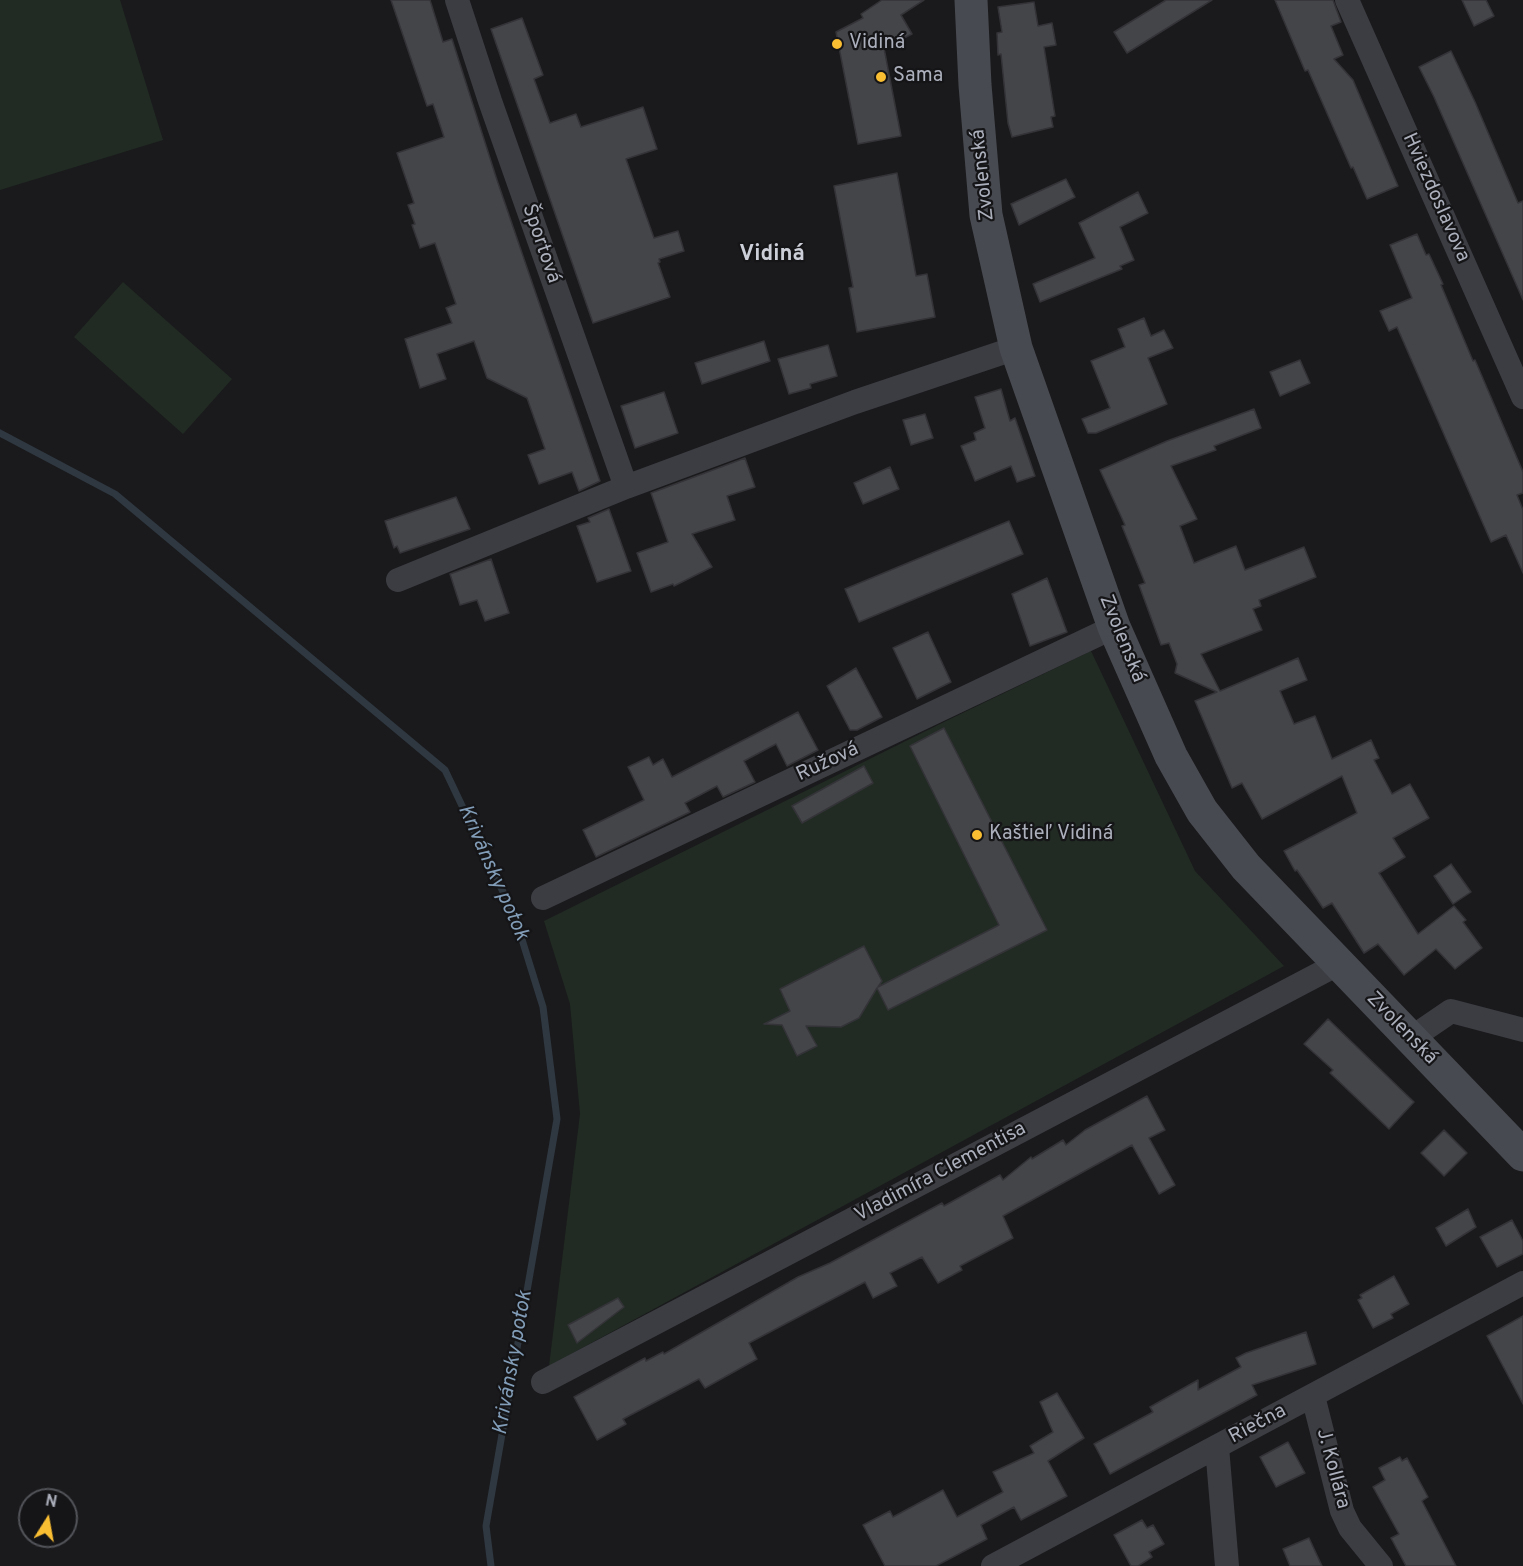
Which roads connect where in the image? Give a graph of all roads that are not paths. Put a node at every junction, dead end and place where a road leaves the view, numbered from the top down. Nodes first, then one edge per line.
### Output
1 (457, 0) edge
2 (971, 0) edge
3 (1347, 0) edge
4 (1016, 348) junction
5 (1523, 398) edge
6 (626, 487) junction
7 (398, 580) dead end
8 (1114, 627) junction
9 (543, 898) dead end
10 (1338, 964) junction
11 (1523, 1030) edge
12 (1410, 1039) junction
13 (1523, 1155) edge
14 (1523, 1283) edge
15 (543, 1382) dead end
16 (1313, 1396) junction
17 (1217, 1447) junction
18 (993, 1566) edge
19 (1227, 1566) edge
20 (1381, 1566) edge

1 - 6 street, Športová
2 - 4 street, Zvolenská
3 - 5 street, Hviezdoslavova
4 - 6 street
4 - 8 street, Zvolenská
6 - 7 street
8 - 9 street, Ružová
8 - 10 street, Zvolenská
10 - 12 street, Zvolenská
10 - 15 street, Vladimíra Clementisa
11 - 12 street
12 - 13 street, Zvolenská
14 - 16 street, Riečna
16 - 17 street, Riečna
16 - 20 street, J. Kollára
17 - 18 street, Riečna
17 - 19 street

